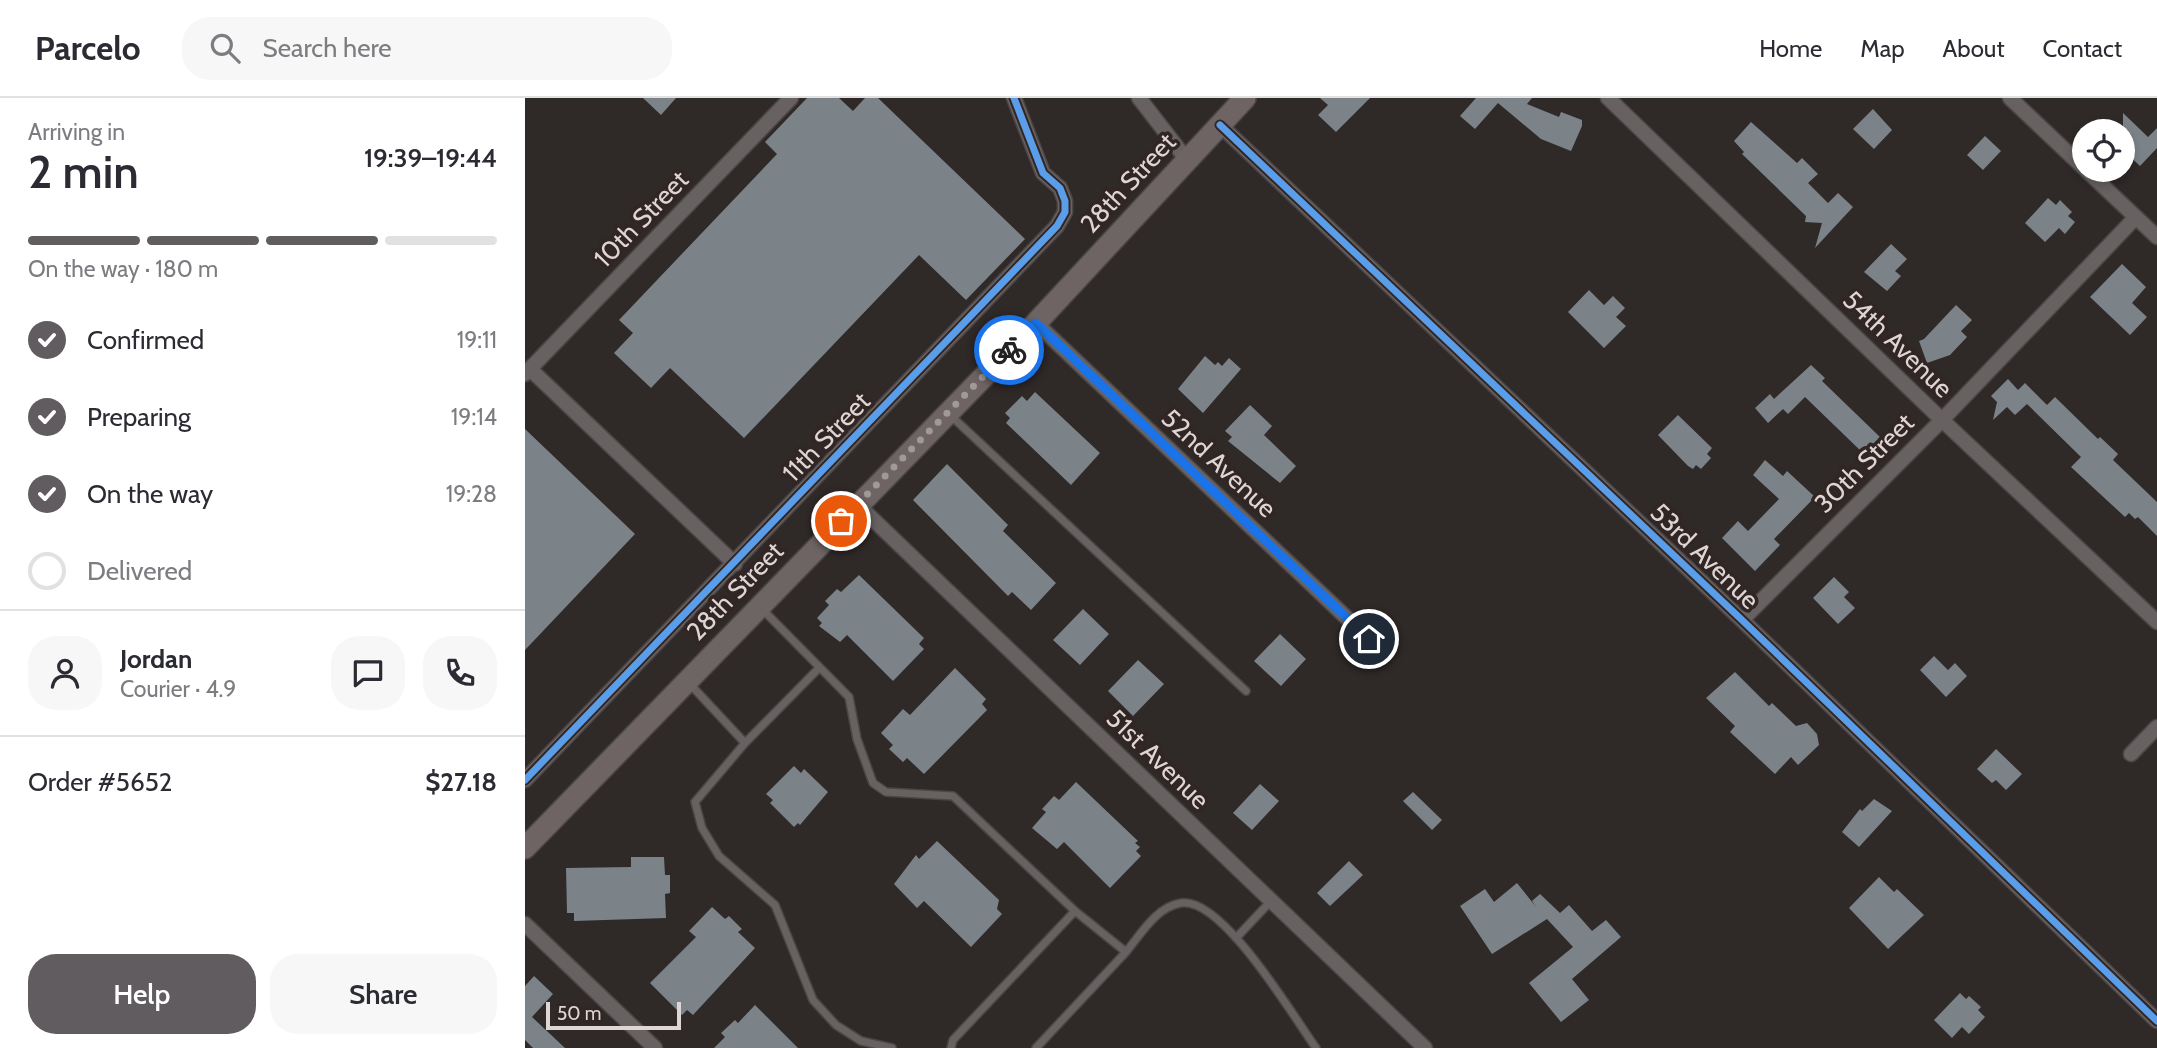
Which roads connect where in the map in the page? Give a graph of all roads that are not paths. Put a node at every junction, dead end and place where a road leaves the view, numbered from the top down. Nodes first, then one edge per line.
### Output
1 (791, 98) edge
2 (1014, 98) edge
3 (1139, 98) edge
4 (1245, 98) edge
5 (1608, 98) edge
6 (2010, 98) edge
7 (1220, 125) junction
8 (2072, 157) edge
9 (1187, 160) junction
10 (2099, 182) edge
11 (2136, 216) junction
12 (2157, 236) edge
13 (1036, 323) junction
14 (527, 372) edge
15 (947, 412) junction
16 (1942, 420) junction
17 (857, 504) junction
18 (735, 564) junction
19 (759, 606) junction
20 (1742, 620) junction
21 (2157, 622) edge
22 (1369, 639) dead end
23 (819, 668) junction
24 (687, 681) junction
25 (1246, 691) dead end
26 (2157, 727) edge
27 (745, 743) junction
28 (2131, 754) dead end
29 (525, 780) edge
30 (525, 848) edge
31 (1271, 901) junction
32 (1075, 911) junction
33 (525, 924) edge
34 (1237, 938) junction
35 (1126, 952) junction
36 (2157, 1021) edge
37 (655, 1048) edge
38 (892, 1048) edge
39 (951, 1048) edge
40 (1036, 1048) edge
41 (1315, 1048) edge
42 (1425, 1048) edge

1 - 14 street, 10th Street
2 - 18 street, 11th Street
3 - 9 street
4 - 7 main road, 28th Street
5 - 16 street, 54th Avenue
6 - 8 street
7 - 9 main road, 28th Street
7 - 20 street, 53rd Avenue
9 - 13 main road, 28th Street
10 - 11 street
11 - 12 street
11 - 16 street, 30th Street
13 - 15 main road, 28th Street
13 - 22 street, 52nd Avenue
14 - 18 street
15 - 17 main road, 28th Street
15 - 25 lane
16 - 20 street, 30th Street
16 - 21 street, 54th Avenue
17 - 19 main road, 28th Street
17 - 31 street, 51st Avenue
18 - 29 street, 11th Street
19 - 23 lane
19 - 24 main road, 28th Street
20 - 36 street, 53rd Avenue
23 - 27 lane
23 - 32 lane
24 - 27 lane
24 - 30 main road, 28th Street
26 - 28 street
27 - 38 lane
31 - 34 lane
31 - 42 street, 51st Avenue
32 - 35 lane
32 - 39 lane
33 - 37 street
34 - 35 lane
34 - 41 lane
35 - 40 lane

